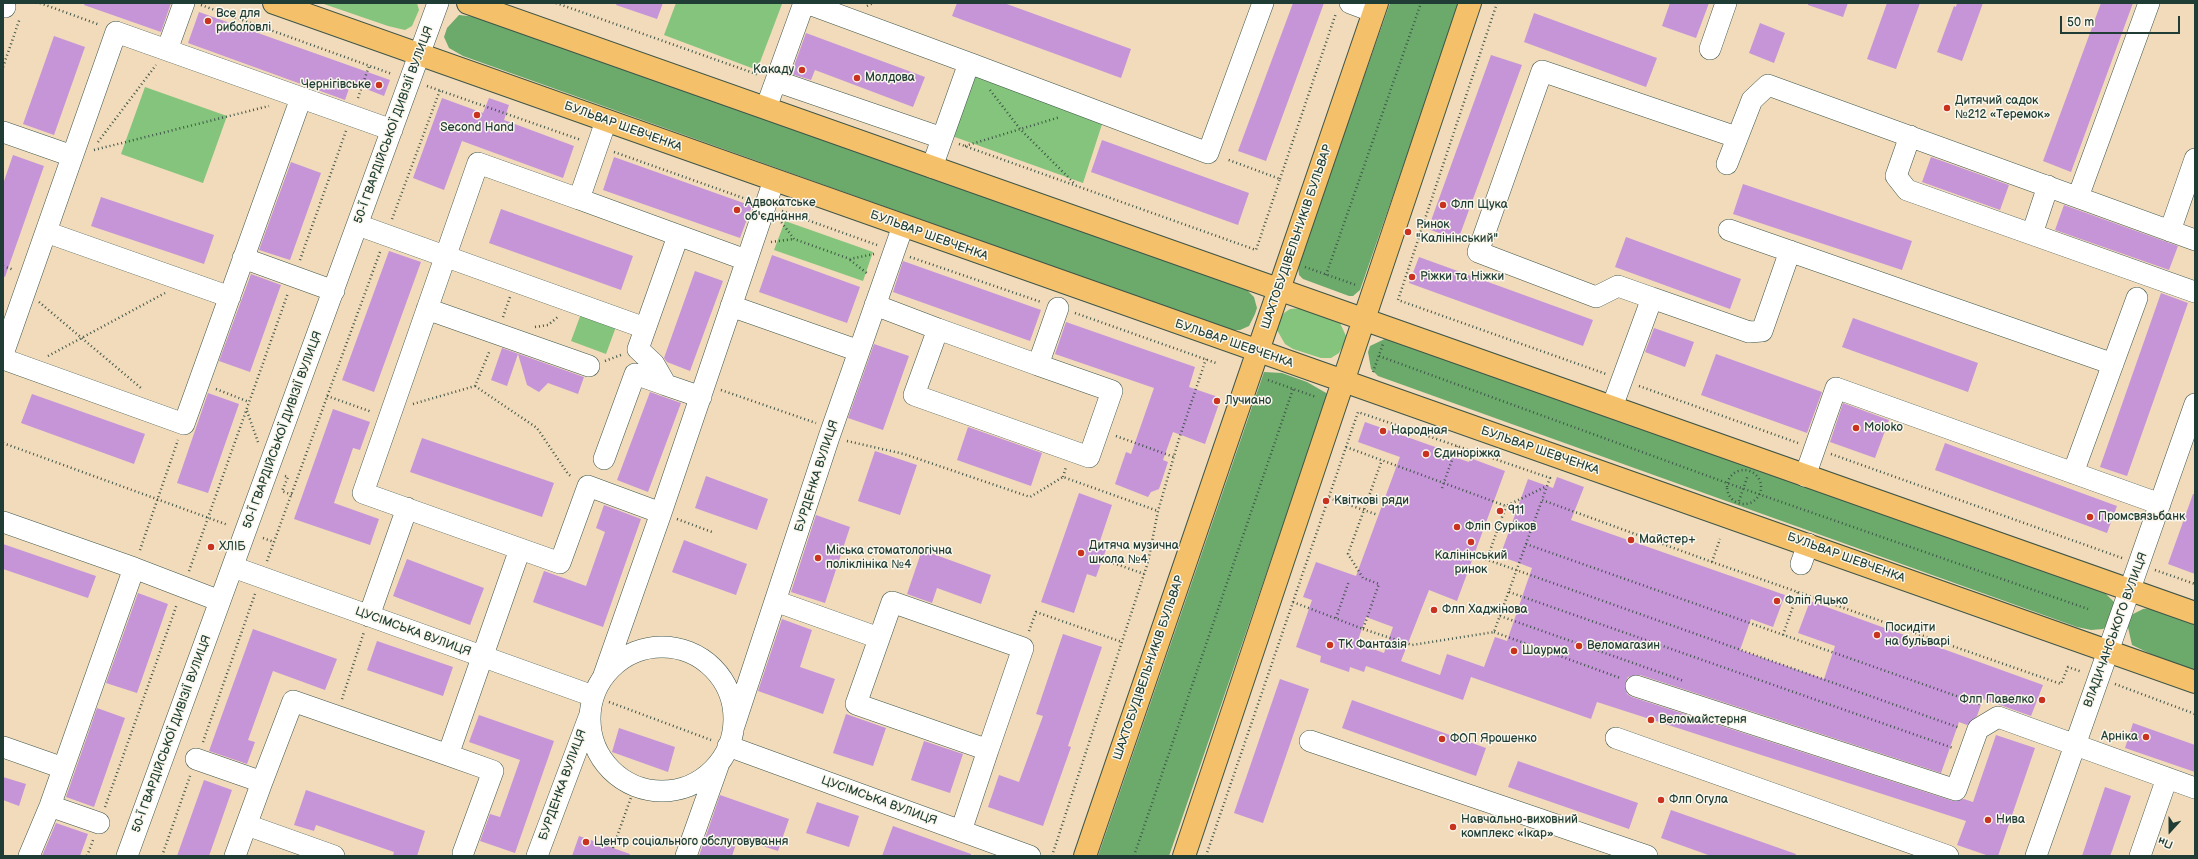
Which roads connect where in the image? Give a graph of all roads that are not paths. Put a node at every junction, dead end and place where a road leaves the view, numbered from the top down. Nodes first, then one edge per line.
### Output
1 (184, 3) edge
2 (274, 3) edge
3 (438, 3) edge
4 (468, 3) edge
5 (805, 3) edge
6 (1263, 3) edge
7 (1470, 3) edge
8 (1726, 3) edge
9 (2149, 3) edge
10 (1344, 7) edge
11 (1375, 8) edge
12 (1710, 49) dead end
13 (168, 50) junction
14 (419, 55) junction
15 (969, 63) junction
16 (776, 81) junction
17 (301, 98) junction
18 (766, 108) junction
19 (606, 121) junction
20 (392, 130) junction
21 (3, 132) edge
22 (1910, 136) junction
23 (1736, 137) junction
24 (942, 138) junction
25 (72, 156) junction
26 (2195, 159) edge
27 (1726, 164) dead end
28 (932, 167) junction
29 (774, 180) junction
30 (2048, 186) junction
31 (2078, 197) junction
32 (579, 199) junction
33 (358, 225) junction
34 (903, 226) junction
35 (1729, 230) dead end
36 (2170, 230) junction
37 (46, 232) junction
38 (2032, 234) junction
39 (678, 236) junction
40 (2195, 240) edge
41 (1790, 251) junction
42 (446, 257) junction
43 (244, 258) junction
44 (746, 260) junction
45 (1278, 289) junction
46 (334, 291) junction
47 (2195, 292) edge
48 (230, 297) junction
49 (1652, 298) junction
50 (2137, 298) dead end
51 (875, 305) junction
52 (731, 306) junction
53 (1058, 308) road end
54 (427, 309) junction
55 (1364, 320) junction
56 (645, 328) junction
57 (938, 329) junction
58 (859, 351) junction
59 (1258, 352) junction
60 (3, 354) edge
61 (3, 359) edge
62 (2112, 364) junction
63 (1038, 365) junction
64 (589, 366) road end
65 (1344, 382) junction
66 (666, 385) junction
67 (703, 391) junction
68 (2195, 404) edge
69 (1612, 407) junction
70 (2187, 455) edge
71 (604, 458) dead end
72 (2073, 473) junction
73 (1805, 476) junction
74 (2160, 504) junction
75 (407, 508) junction
76 (661, 513) junction
77 (3, 522) edge
78 (520, 549) junction
79 (233, 567) junction
80 (134, 568) junction
81 (2130, 590) junction
82 (220, 601) junction
83 (776, 601) junction
84 (2195, 613) edge
85 (369, 616) junction
86 (879, 638) junction
87 (2108, 652) junction
88 (483, 657) junction
89 (604, 675) junction
90 (2195, 682) edge
91 (1636, 686) road end
92 (591, 705) junction
93 (734, 726) junction
94 (1616, 738) dead end
95 (1310, 741) dead end
96 (2075, 745) junction
97 (3, 747) edge
98 (988, 750) junction
99 (448, 755) junction
100 (724, 755) junction
101 (196, 758) road end
102 (63, 768) junction
103 (2167, 778) junction
104 (262, 782) junction
105 (2195, 788) edge
106 (50, 806) junction
107 (99, 823) road end
108 (247, 824) junction
109 (961, 831) junction
110 (465, 855) edge
111 (29, 856) edge
112 (127, 856) edge
113 (235, 856) edge
114 (334, 856) edge
115 (537, 856) edge
116 (686, 856) edge
117 (1030, 856) edge
118 (1085, 856) edge
119 (1184, 856) edge
120 (1647, 856) edge
121 (1948, 856) edge
122 (2036, 856) edge
123 (2140, 856) edge

1 - 13 street
2 - 14 main road, БУЛЬВАР ШЕВЧЕНКА
3 - 14 street, 50-Ї ГВАРДІЙСЬКОЇ ДИВІЗІЇ ВУЛИЦЯ
4 - 18 main road
5 - 15 street
5 - 16 street
6 - 15 street
7 - 55 main road
8 - 12 street
9 - 31 street
10 - 11 street
11 - 45 main road, ШАХТОБУДІВЕЛЬНИКІВ БУЛЬВАР
13 - 17 street
13 - 25 street
14 - 19 main road, БУЛЬВАР ШЕВЧЕНКА
14 - 20 street, 50-Ї ГВАРДІЙСЬКОЇ ДИВІЗІЇ ВУЛИЦЯ
15 - 24 street
16 - 18 street
16 - 24 street
17 - 20 street
17 - 43 street
18 - 28 main road
19 - 29 main road, БУЛЬВАР ШЕВЧЕНКА
19 - 32 street
20 - 33 street, 50-Ї ГВАРДІЙСЬКОЇ ДИВІЗІЇ ВУЛИЦЯ
21 - 25 street
22 - 23 street
22 - 30 street
22 - 38 street
23 - 27 street
23 - 49 street
24 - 28 street
25 - 37 street
26 - 36 street
28 - 45 main road
29 - 34 main road, БУЛЬВАР ШЕВЧЕНКА
29 - 44 street
30 - 31 street
30 - 38 street
31 - 36 street
32 - 39 street
32 - 42 street
33 - 42 street
33 - 46 street, 50-Ї ГВАРДІЙСЬКОЇ ДИВІЗІЇ ВУЛИЦЯ
34 - 51 street, БУРДЕНКА ВУЛИЦЯ
34 - 59 main road, БУЛЬВАР ШЕВЧЕНКА
35 - 41 street
36 - 40 street
37 - 48 street
37 - 60 street
38 - 47 street
39 - 44 street
39 - 56 street
41 - 49 street
41 - 62 street
42 - 54 street
42 - 56 street
43 - 46 street
43 - 48 street
44 - 52 street
45 - 55 main road
45 - 59 main road, ШАХТОБУДІВЕЛЬНИКІВ БУЛЬВАР
46 - 79 street, 50-Ї ГВАРДІЙСЬКОЇ ДИВІЗІЇ ВУЛИЦЯ
48 - 61 street
49 - 69 street
50 - 62 street
51 - 57 street
51 - 58 street, БУРДЕНКА ВУЛИЦЯ
52 - 58 street
52 - 67 street
53 - 63 street
54 - 64 street
54 - 75 street
55 - 65 main road
55 - 69 main road
56 - 66 street
57 - 63 street
57 - 63 street
58 - 83 street, БУРДЕНКА ВУЛИЦЯ
59 - 65 main road, БУЛЬВАР ШЕВЧЕНКА
59 - 118 main road, ШАХТОБУДІВЕЛЬНИКІВ БУЛЬВАР
62 - 72 street
65 - 87 main road, БУЛЬВАР ШЕВЧЕНКА
65 - 119 main road
66 - 67 street
66 - 71 street
67 - 76 street
68 - 70 street, ВЛАДИЧАНСЬКОГО ВУЛИЦЯ
69 - 73 main road
70 - 74 street, ВЛАДИЧАНСЬКОГО ВУЛИЦЯ
72 - 73 street
72 - 74 street
73 - 81 main road
74 - 81 street, ВЛАДИЧАНСЬКОГО ВУЛИЦЯ
75 - 78 street
75 - 85 street
76 - 78 street
76 - 89 street
77 - 80 street
78 - 88 street
79 - 82 street, 50-Ї ГВАРДІЙСЬКОЇ ДИВІЗІЇ ВУЛИЦЯ
79 - 85 street, ЦУСІМСЬКА ВУЛИЦЯ
80 - 82 street
80 - 102 street
81 - 84 main road
81 - 87 street, ВЛАДИЧАНСЬКОГО ВУЛИЦЯ
82 - 112 street, 50-Ї ГВАРДІЙСЬКОЇ ДИВІЗІЇ ВУЛИЦЯ
83 - 86 street
83 - 93 street, БУРДЕНКА ВУЛИЦЯ
85 - 88 street, ЦУСІМСЬКА ВУЛИЦЯ
86 - 98 street
86 - 98 street
87 - 90 main road, БУЛЬВАР ШЕВЧЕНКА
87 - 96 street, ВЛАДИЧАНСЬКОГО ВУЛИЦЯ
88 - 92 street, ЦУСІМСЬКА ВУЛИЦЯ
88 - 99 street
89 - 92 street, БУРДЕНКА ВУЛИЦЯ
89 - 93 street
91 - 96 street
92 - 100 street
92 - 115 street, БУРДЕНКА ВУЛИЦЯ
93 - 100 street, БУРДЕНКА ВУЛИЦЯ
94 - 121 street
95 - 120 street
96 - 103 street
96 - 122 street, ВЛАДИЧАНСЬКОГО ВУЛИЦЯ
97 - 102 street
98 - 109 street
99 - 104 street
99 - 110 street
100 - 109 street, ЦУСІМСЬКА ВУЛИЦЯ
100 - 116 street
101 - 104 street
102 - 106 street
103 - 105 street
103 - 123 street
104 - 108 street
106 - 107 street
106 - 111 street
108 - 113 street
108 - 114 street
109 - 117 street, ЦУСІМСЬКА ВУЛИЦЯ

